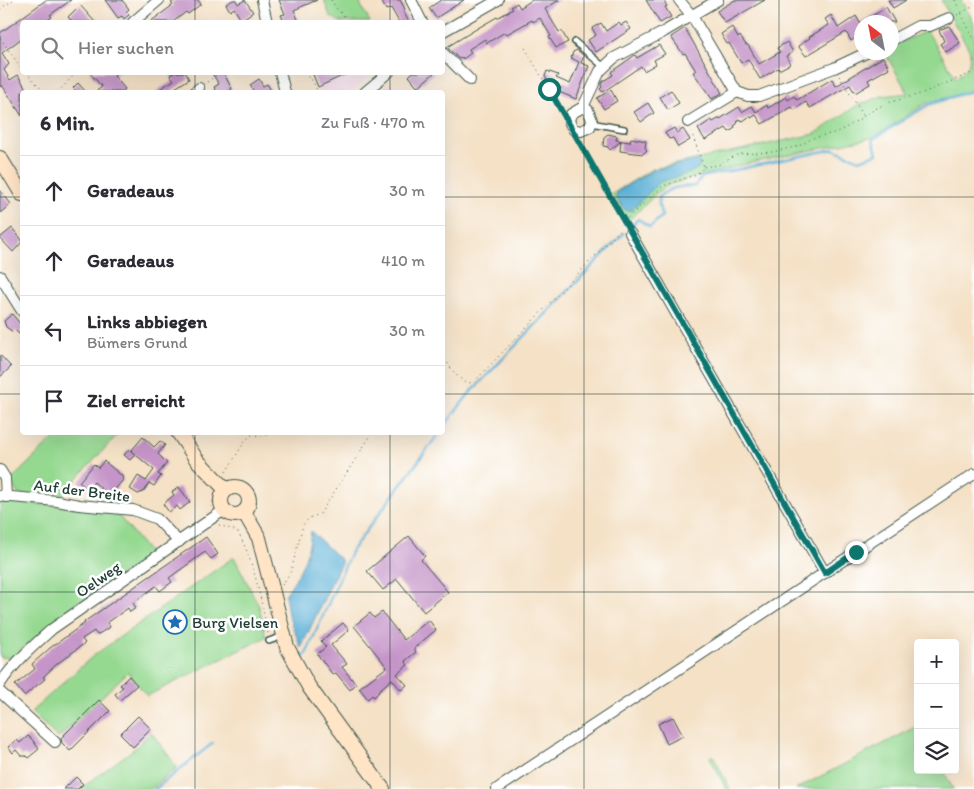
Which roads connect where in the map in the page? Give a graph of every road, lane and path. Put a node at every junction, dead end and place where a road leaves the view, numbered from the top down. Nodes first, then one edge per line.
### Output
1 (13, 0) edge
2 (159, 0) edge
3 (262, 0) edge
4 (331, 0) edge
5 (411, 0) edge
6 (498, 0) edge
7 (679, 0) edge
8 (718, 0) edge
9 (955, 0) edge
10 (974, 6) edge
11 (0, 10) edge
12 (961, 14) junction
13 (692, 16) junction
14 (949, 18) joint
15 (135, 20) edge
16 (267, 20) edge
17 (348, 20) edge
18 (421, 20) edge
19 (445, 30) edge
20 (899, 36) edge
21 (0, 38) edge
22 (974, 40) edge
23 (575, 42) dead end
24 (525, 48) dead end
25 (445, 55) edge
26 (854, 59) edge
27 (20, 66) edge
28 (604, 67) junction
29 (834, 68) junction
30 (974, 72) edge
31 (29, 75) edge
32 (74, 75) edge
33 (217, 75) edge
34 (281, 75) edge
35 (307, 75) edge
36 (385, 75) edge
37 (470, 80) dead end
38 (42, 90) edge
39 (60, 90) edge
40 (197, 90) edge
41 (284, 90) edge
42 (317, 90) edge
43 (367, 90) edge
44 (737, 92) junction
45 (583, 107) junction
46 (863, 116) junction
47 (688, 122) joint
48 (591, 123) junction
49 (571, 125) junction
50 (624, 129) dead end
51 (0, 158) edge
52 (704, 167) junction
53 (20, 191) edge
54 (624, 222) junction
55 (628, 229) junction
56 (0, 276) edge
57 (18, 295) edge
58 (445, 359) edge
59 (180, 435) edge
60 (250, 435) edge
61 (371, 435) edge
62 (0, 470) edge
63 (224, 474) dead end
64 (974, 474) edge
65 (220, 491) junction
66 (3, 496) edge
67 (244, 512) junction
68 (218, 514) junction
69 (178, 542) junction
70 (825, 573) junction
71 (272, 588) junction
72 (284, 636) junction
73 (270, 641) joint
74 (0, 684) edge
75 (0, 692) edge
76 (55, 742) dead end
77 (383, 789) edge
78 (497, 789) edge

1 - 11 path
2 - 15 street
3 - 16 street
4 - 17 path
5 - 18 street
6 - 19 street
7 - 13 street
8 - 13 street
9 - 12 path
10 - 12 path
12 - 14 path
12 - 22 path
13 - 28 street
13 - 44 street
14 - 20 street
21 - 27 path
23 - 28 lane
24 - 49 path
25 - 37 street
26 - 29 street
28 - 45 street
29 - 44 street
29 - 46 path
30 - 46 path
31 - 38 path
32 - 39 path
33 - 40 path
34 - 41 street
35 - 42 path
36 - 43 street
44 - 47 street
45 - 48 street
45 - 49 street
46 - 52 path
47 - 52 path
48 - 49 street
48 - 50 lane
49 - 54 path
51 - 53 main road
52 - 54 path
54 - 55 path
55 - 58 path
55 - 70 street
56 - 57 street
59 - 65 main road
60 - 63 path
61 - 71 path
62 - 66 street
64 - 70 street
65 - 67 main road
65 - 68 main road
65 - 68 path
66 - 69 street, Auf der Breite
67 - 68 main road
67 - 71 main road
68 - 69 street, Oelweg
68 - 73 path
69 - 74 street, Oelweg
70 - 78 street
71 - 72 main road
72 - 73 lane
72 - 77 main road
75 - 76 street

